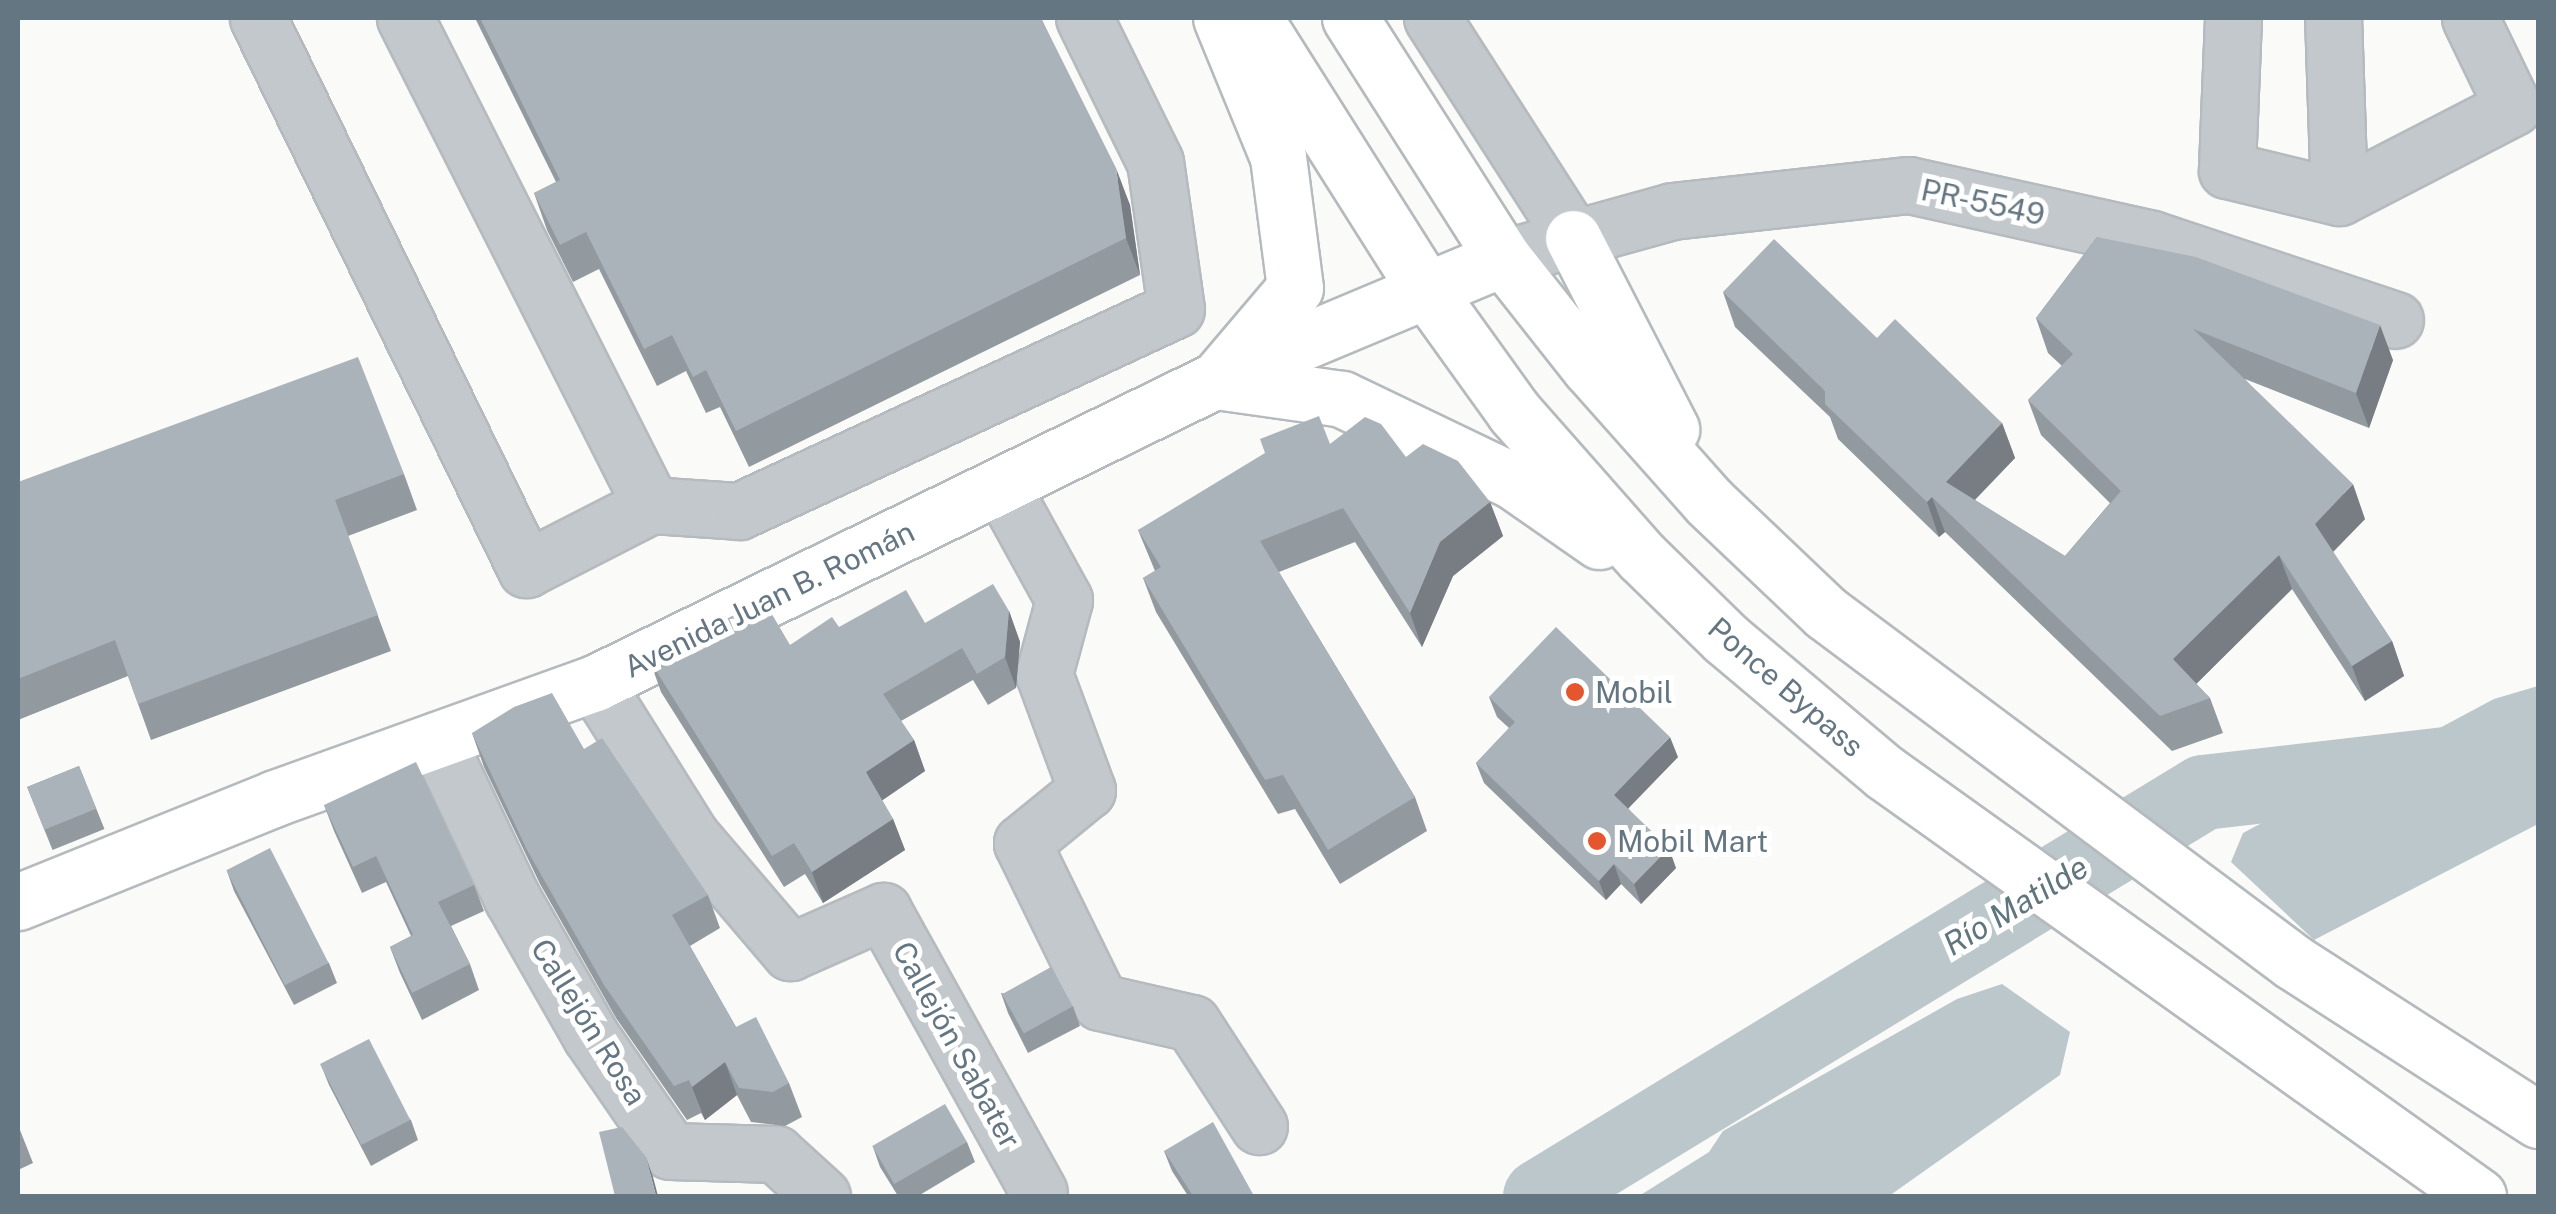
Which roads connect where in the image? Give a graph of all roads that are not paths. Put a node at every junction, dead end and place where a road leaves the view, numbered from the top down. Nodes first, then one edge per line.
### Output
1 (258, 18) edge
2 (406, 18) edge
3 (1084, 18) edge
4 (1221, 18) edge
5 (1254, 18) edge
6 (1350, 18) edge
7 (1432, 18) edge
8 (2232, 18) edge
9 (2333, 18) edge
10 (2470, 18) edge
11 (2339, 197) junction
12 (1573, 238) junction
13 (1503, 258) junction
14 (1425, 288) junction
15 (2394, 320) dead end
16 (1216, 381) junction
17 (1002, 486) junction
18 (1709, 502) junction
19 (651, 505) junction
20 (1688, 602) junction
21 (595, 682) junction
22 (436, 740) junction
23 (18, 902) edge
24 (2538, 1120) edge
25 (1259, 1126) dead end
26 (1039, 1192) dead end
27 (822, 1196) edge
28 (2478, 1196) edge

1 - 19 street
2 - 19 street
3 - 19 street
4 - 16 main road
5 - 14 main road, Ponce Bypass
6 - 13 main road
7 - 12 street
8 - 11 street
9 - 11 street
10 - 11 street
12 - 13 street, PR-5549
12 - 15 street, PR-5549
12 - 18 main road
13 - 14 main road, Avenida Juan B. Román
13 - 18 main road
14 - 16 main road, Avenida Juan B. Román
14 - 20 main road, Ponce Bypass
16 - 17 main road, Avenida Juan B. Román
16 - 20 main road
17 - 21 main road, Avenida Juan B. Román
17 - 25 street
18 - 24 main road
20 - 28 main road, Ponce Bypass
21 - 22 main road, Avenida Juan B. Román
21 - 26 street, Callejón Sabater
22 - 23 main road, Avenida Juan B. Román
22 - 27 street, Callejón Rosa

